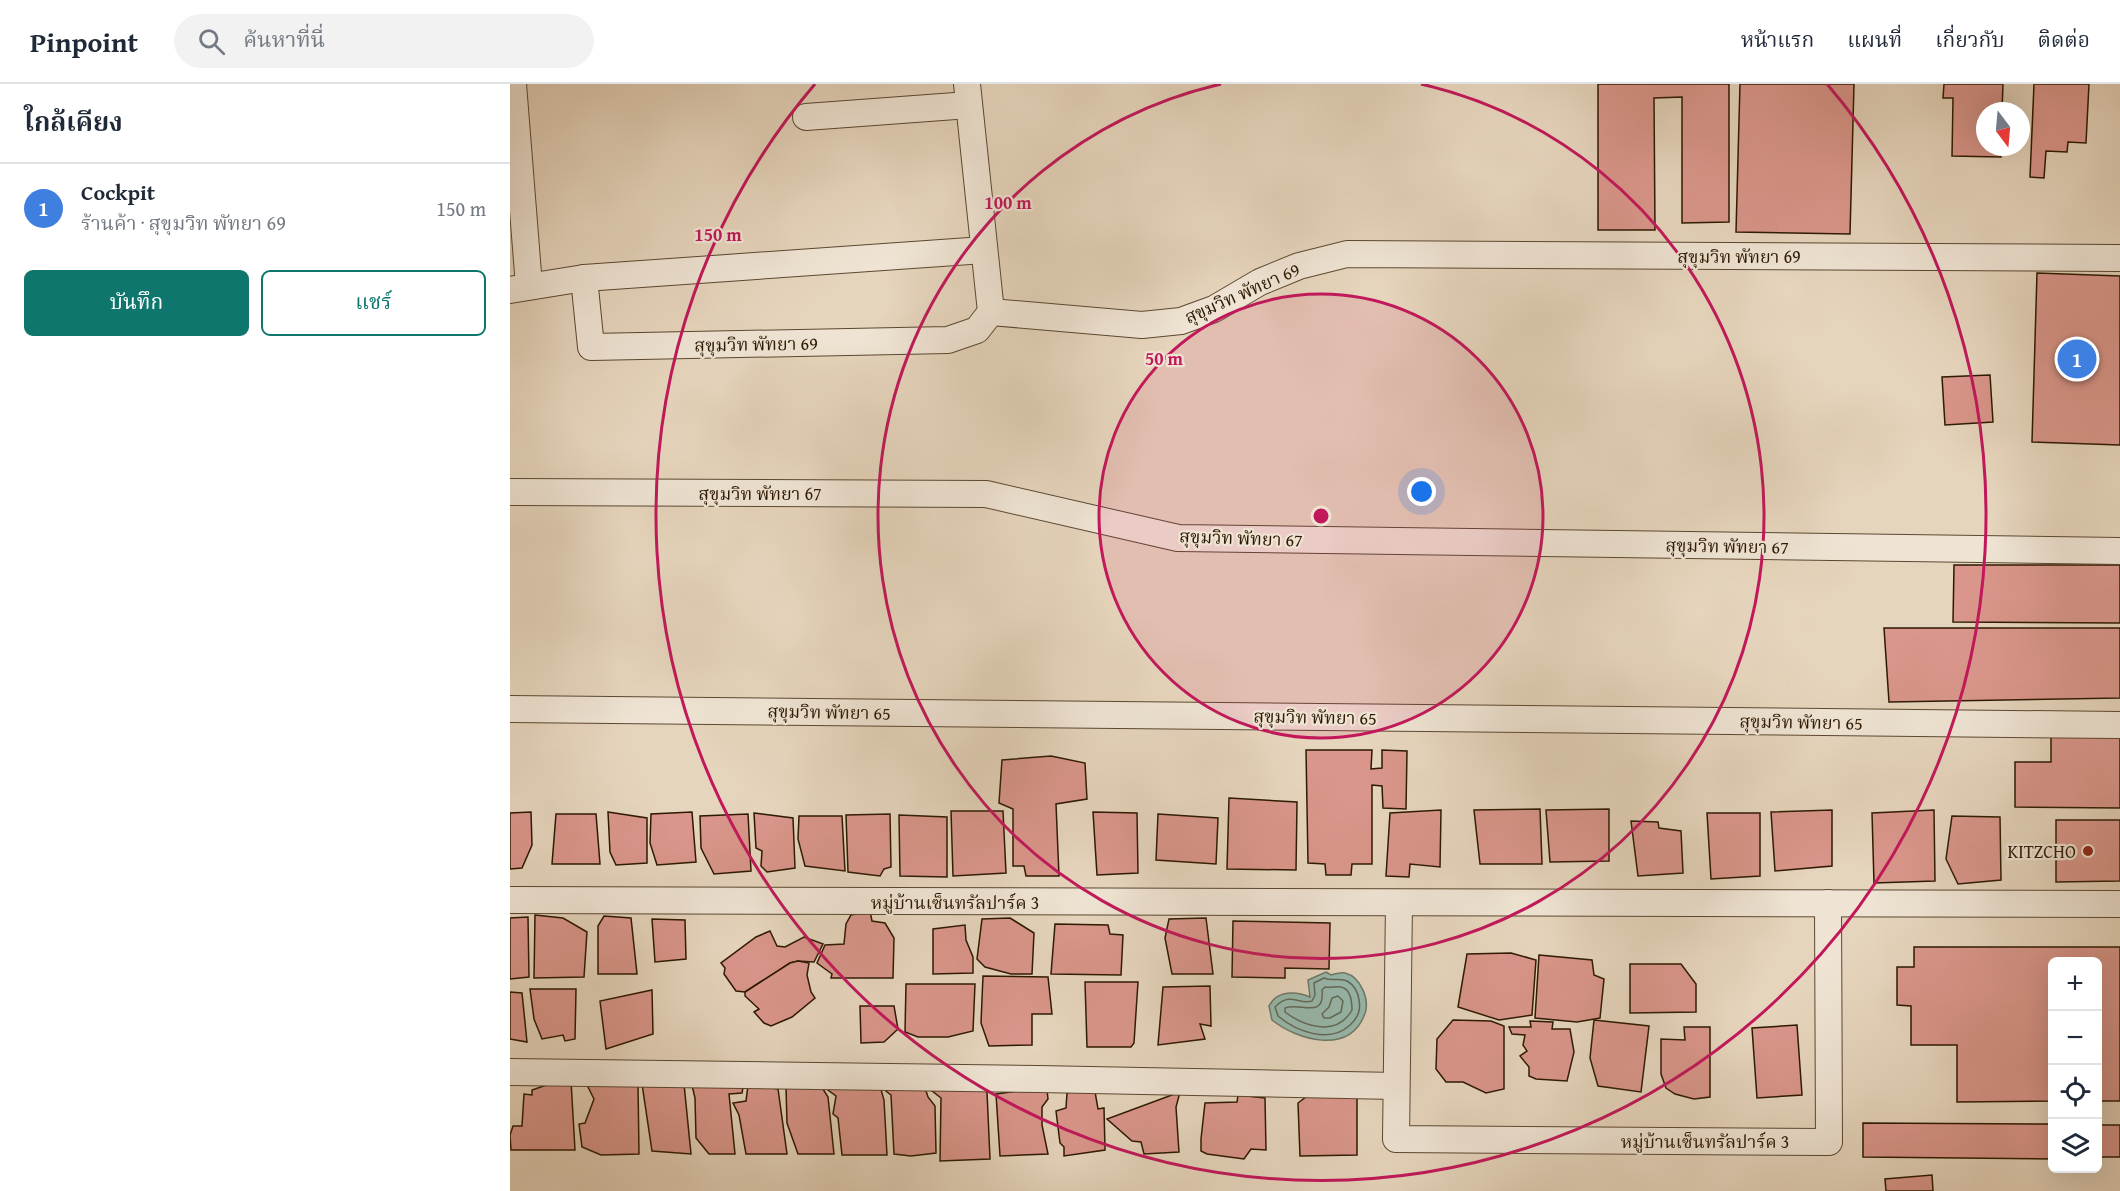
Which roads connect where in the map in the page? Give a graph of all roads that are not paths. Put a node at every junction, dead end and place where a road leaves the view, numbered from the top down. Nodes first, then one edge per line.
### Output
1 (513, 84) edge
2 (968, 94) edge
3 (806, 117) dead end
4 (984, 250) junction
5 (2120, 258) edge
6 (584, 278) junction
7 (519, 288) edge
8 (991, 312) junction
9 (510, 492) edge
10 (2120, 551) edge
11 (510, 709) edge
12 (2120, 724) edge
13 (510, 900) edge
14 (1399, 903) junction
15 (1828, 903) junction
16 (2120, 904) edge
17 (510, 1072) edge
18 (1396, 1086) junction

1 - 7 street
2 - 3 street
2 - 4 street
4 - 6 street
4 - 8 street
5 - 8 street, สุขุมวิท พัทยา 69
6 - 7 street
6 - 8 street, สุขุมวิท พัทยา 69
9 - 10 street, สุขุมวิท พัทยา 67
11 - 12 street, สุขุมวิท พัทยา 65
13 - 14 street, หมู่บ้านเซ็นทรัลปาร์ค 3
14 - 15 street, หมู่บ้านเซ็นทรัลปาร์ค 3
14 - 18 street, หมู่บ้านเซ็นทรัลปาร์ค 3
15 - 16 street, หมู่บ้านเซ็นทรัลปาร์ค 3
15 - 18 street, หมู่บ้านเซ็นทรัลปาร์ค 3
17 - 18 street

